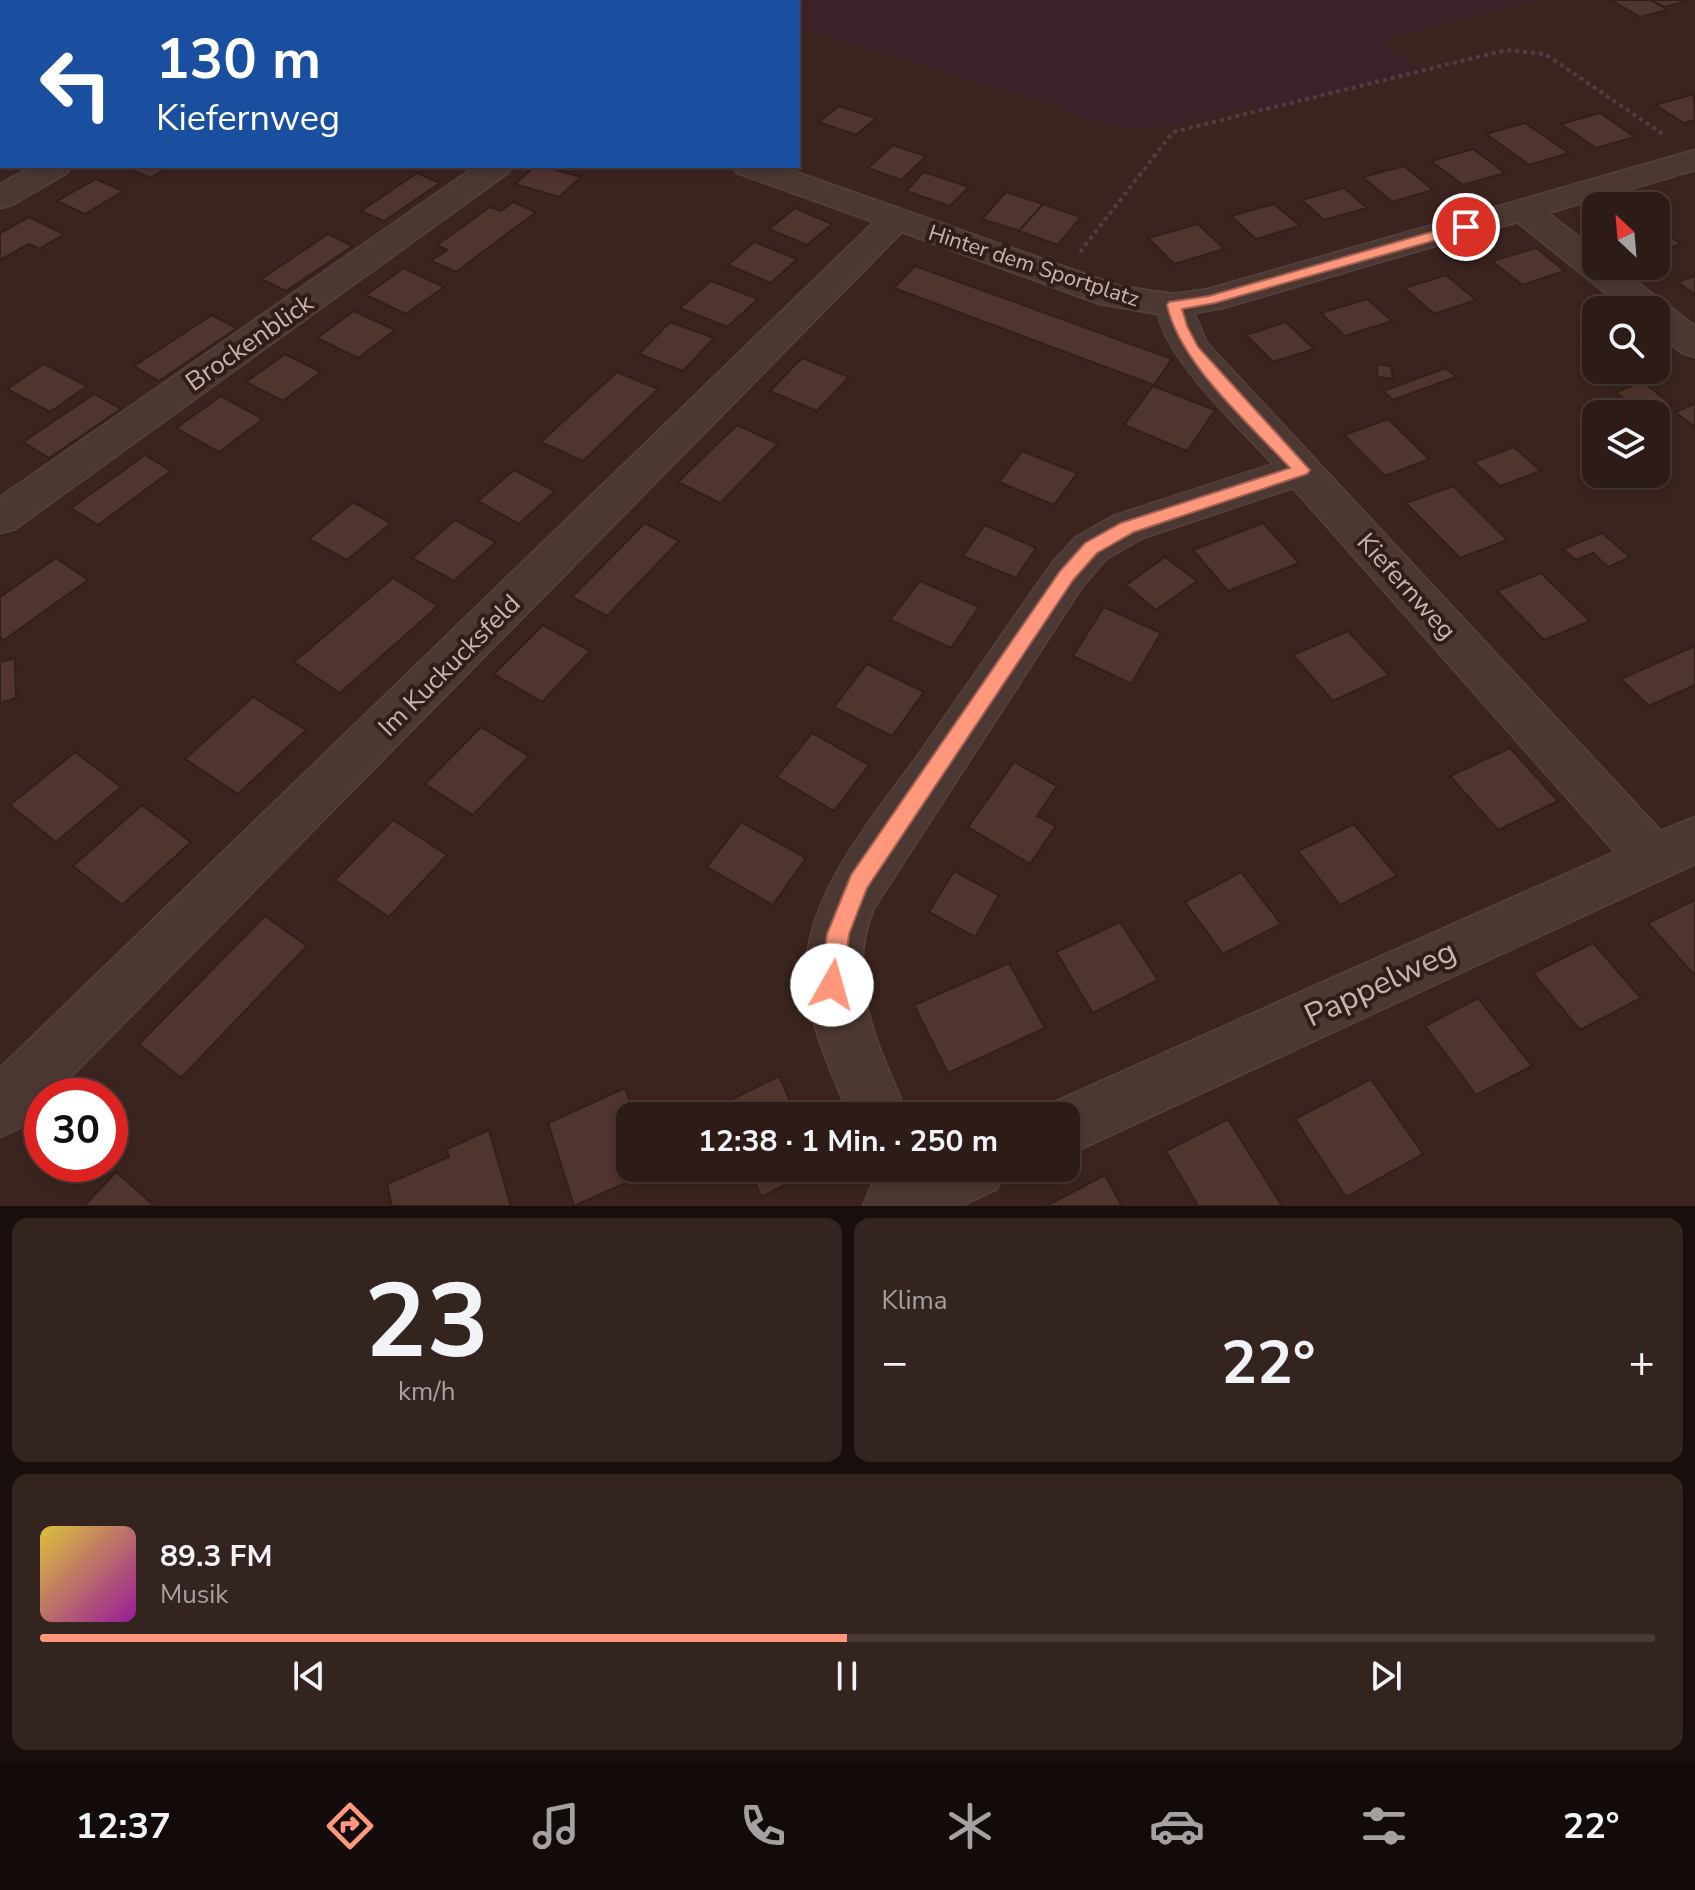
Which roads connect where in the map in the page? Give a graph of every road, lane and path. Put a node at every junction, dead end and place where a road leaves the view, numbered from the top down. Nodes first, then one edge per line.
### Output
1 (1685, 151) edge
2 (52, 168) edge
3 (494, 168) edge
4 (754, 168) edge
5 (0, 198) edge
6 (1523, 210) junction
7 (896, 219) junction
8 (1060, 278) junction
9 (1632, 296) edge
10 (1174, 305) junction
11 (1670, 325) edge
12 (1695, 345) edge
13 (1301, 470) junction
14 (0, 518) edge
15 (1675, 850) edge
16 (873, 1102) edge
17 (0, 1108) edge
18 (1080, 1121) edge
19 (929, 1182) edge
20 (902, 1190) edge

1 - 6 street, Hinter dem Sportplatz
1 - 8 path
2 - 5 street
3 - 14 street, Brockenblick
4 - 7 street, Hinter dem Sportplatz
6 - 9 street
6 - 10 street, Hinter dem Sportplatz
7 - 8 street, Hinter dem Sportplatz
7 - 17 street, Im Kuckucksfeld
8 - 10 street, Hinter dem Sportplatz
10 - 13 street, Kiefernweg
11 - 12 street
13 - 15 street, Kiefernweg
13 - 16 street
15 - 18 street, Pappelweg
19 - 20 street

